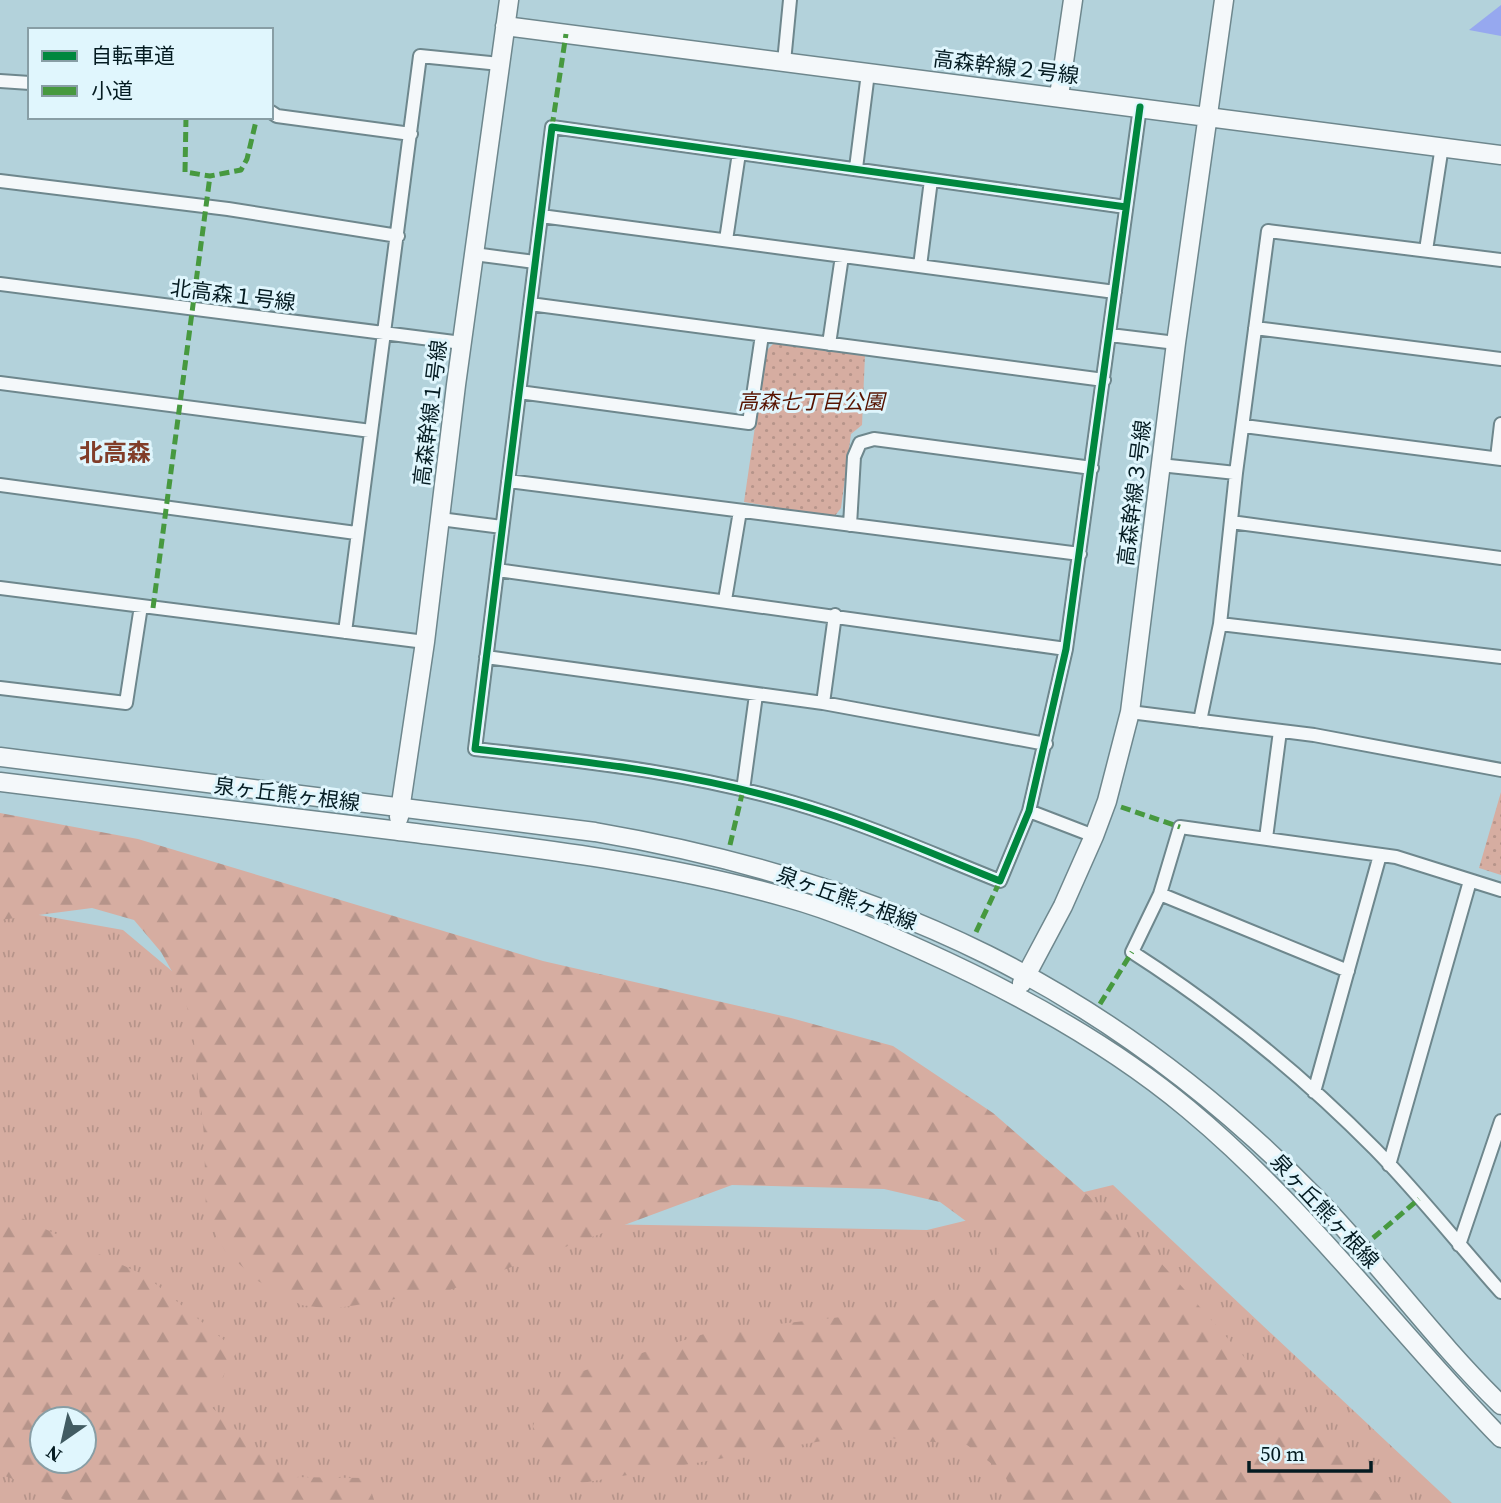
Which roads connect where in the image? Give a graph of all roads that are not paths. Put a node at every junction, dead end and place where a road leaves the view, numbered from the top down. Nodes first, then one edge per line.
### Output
1 (509, 0) edge
2 (790, 0) edge
3 (1073, 0) edge
4 (1224, 0) edge
5 (505, 26) junction
6 (784, 62) junction
7 (500, 64) junction
8 (868, 73) junction
9 (0, 81) edge
10 (28, 83) edge
11 (1059, 96) junction
12 (1140, 107) junction
13 (273, 114) edge
14 (1206, 117) junction
15 (411, 134) junction
16 (1442, 146) junction
17 (739, 153) junction
18 (1501, 155) edge
19 (856, 168) junction
20 (931, 180) junction
21 (0, 181) edge
22 (1126, 207) junction
23 (541, 216) junction
24 (398, 236) junction
25 (726, 240) junction
26 (1426, 250) junction
27 (474, 254) junction
28 (842, 256) junction
29 (1501, 260) edge
30 (536, 262) junction
31 (920, 266) junction
32 (0, 284) edge
33 (1115, 292) junction
34 (530, 304) junction
35 (1255, 328) junction
36 (385, 333) junction
37 (762, 335) junction
38 (1110, 335) junction
39 (462, 342) junction
40 (1176, 343) junction
41 (829, 344) junction
42 (1501, 359) edge
43 (1104, 380) junction
44 (0, 383) edge
45 (519, 393) junction
46 (1501, 424) edge
47 (1244, 426) junction
48 (371, 430) junction
49 (1499, 459) edge
50 (1160, 465) junction
51 (1092, 468) junction
52 (1236, 473) junction
53 (508, 481) junction
54 (0, 485) edge
55 (740, 511) junction
56 (440, 519) junction
57 (1231, 522) junction
58 (850, 525) junction
59 (502, 527) junction
60 (356, 533) junction
61 (1080, 554) junction
62 (1501, 558) edge
63 (497, 570) junction
64 (0, 588) edge
65 (725, 600) junction
66 (141, 606) junction
67 (835, 615) junction
68 (1220, 624) junction
69 (345, 632) junction
70 (425, 642) junction
71 (1066, 649) junction
72 (486, 657) junction
73 (1501, 657) edge
74 (0, 688) edge
75 (756, 695) junction
76 (823, 703) junction
77 (1130, 712) junction
78 (1200, 721) junction
79 (1280, 731) junction
80 (1046, 744) junction
81 (0, 757) edge
82 (1501, 770) edge
83 (0, 782) edge
84 (743, 790) junction
85 (400, 808) junction
86 (1029, 811) junction
87 (397, 831) junction
88 (1094, 836) junction
89 (1266, 838) junction
90 (1380, 855) junction
91 (1470, 881) junction
92 (1501, 890) edge
93 (1160, 894) junction
94 (1348, 971) junction
95 (1027, 974) junction
96 (1015, 995) junction
97 (1314, 1092) junction
98 (1501, 1121) edge
99 (1389, 1165) junction
100 (1459, 1245) junction
101 (1501, 1292) edge
102 (1501, 1405) edge
103 (1501, 1437) edge

1 - 5 main road, 高森幹線１号線
2 - 6 street
3 - 11 main road
4 - 14 main road, 高森幹線３号線
5 - 6 main road, 高森幹線２号線
5 - 7 main road, 高森幹線１号線
6 - 8 main road, 高森幹線２号線
7 - 15 street
7 - 27 main road, 高森幹線１号線
8 - 11 main road, 高森幹線２号線
8 - 19 street
9 - 10 street
11 - 12 main road, 高森幹線２号線
12 - 14 main road, 高森幹線２号線
12 - 22 street
13 - 15 street
14 - 16 main road, 高森幹線２号線
14 - 40 main road, 高森幹線３号線
15 - 24 street
16 - 18 main road, 高森幹線２号線
16 - 26 street
17 - 19 street
17 - 23 street
17 - 25 street
19 - 20 street
20 - 22 street
20 - 31 street
21 - 24 street
22 - 33 street
23 - 25 street
23 - 30 street
24 - 36 street
25 - 28 street
26 - 29 street
26 - 35 street
27 - 30 street
27 - 39 main road, 高森幹線１号線
28 - 31 street
28 - 41 street
30 - 34 street
31 - 33 street
32 - 36 street, 北高森１号線
33 - 38 street
34 - 37 street
34 - 45 street
35 - 42 street
35 - 47 street
36 - 39 street, 北高森１号線
36 - 48 street
37 - 41 street
37 - 45 street
38 - 40 street
38 - 43 street
39 - 56 main road, 高森幹線１号線
40 - 50 main road, 高森幹線３号線
41 - 43 street
43 - 51 street
44 - 48 street
45 - 53 street
46 - 49 street
47 - 49 street
47 - 52 street
48 - 60 street
50 - 52 street
50 - 77 main road, 高森幹線３号線
51 - 58 street
51 - 61 street
52 - 57 street
53 - 55 street
53 - 59 street
54 - 60 street
55 - 58 street
55 - 65 street
56 - 59 street
56 - 70 main road, 高森幹線１号線
57 - 62 street
57 - 68 street
58 - 61 street
59 - 63 street
60 - 69 street
61 - 71 street
63 - 65 street
63 - 72 street
64 - 66 street
65 - 67 street
66 - 69 street
66 - 74 street
67 - 71 street
67 - 76 street
68 - 73 street
68 - 78 street
69 - 70 street
70 - 85 main road, 高森幹線１号線
71 - 80 street
72 - 75 street
72 - 84 street
75 - 76 street
75 - 84 street
76 - 80 street
77 - 78 street
77 - 88 main road, 高森幹線３号線
78 - 79 street
79 - 82 street
79 - 89 street
80 - 86 street
81 - 85 main road, 泉ヶ丘熊ヶ根線
83 - 87 main road, 泉ヶ丘熊ヶ根線
84 - 86 street
85 - 87 main road, 高森幹線１号線
85 - 95 main road, 泉ヶ丘熊ヶ根線
86 - 88 street
87 - 96 main road, 泉ヶ丘熊ヶ根線
88 - 95 main road, 高森幹線３号線
89 - 90 street
89 - 93 street
90 - 91 street
90 - 94 street
91 - 92 street
91 - 99 street
93 - 94 street
93 - 97 street
94 - 97 street
95 - 96 main road, 高森幹線３号線
95 - 102 main road, 泉ヶ丘熊ヶ根線
96 - 103 main road, 泉ヶ丘熊ヶ根線
97 - 99 street
98 - 100 street
99 - 100 street
100 - 101 street

